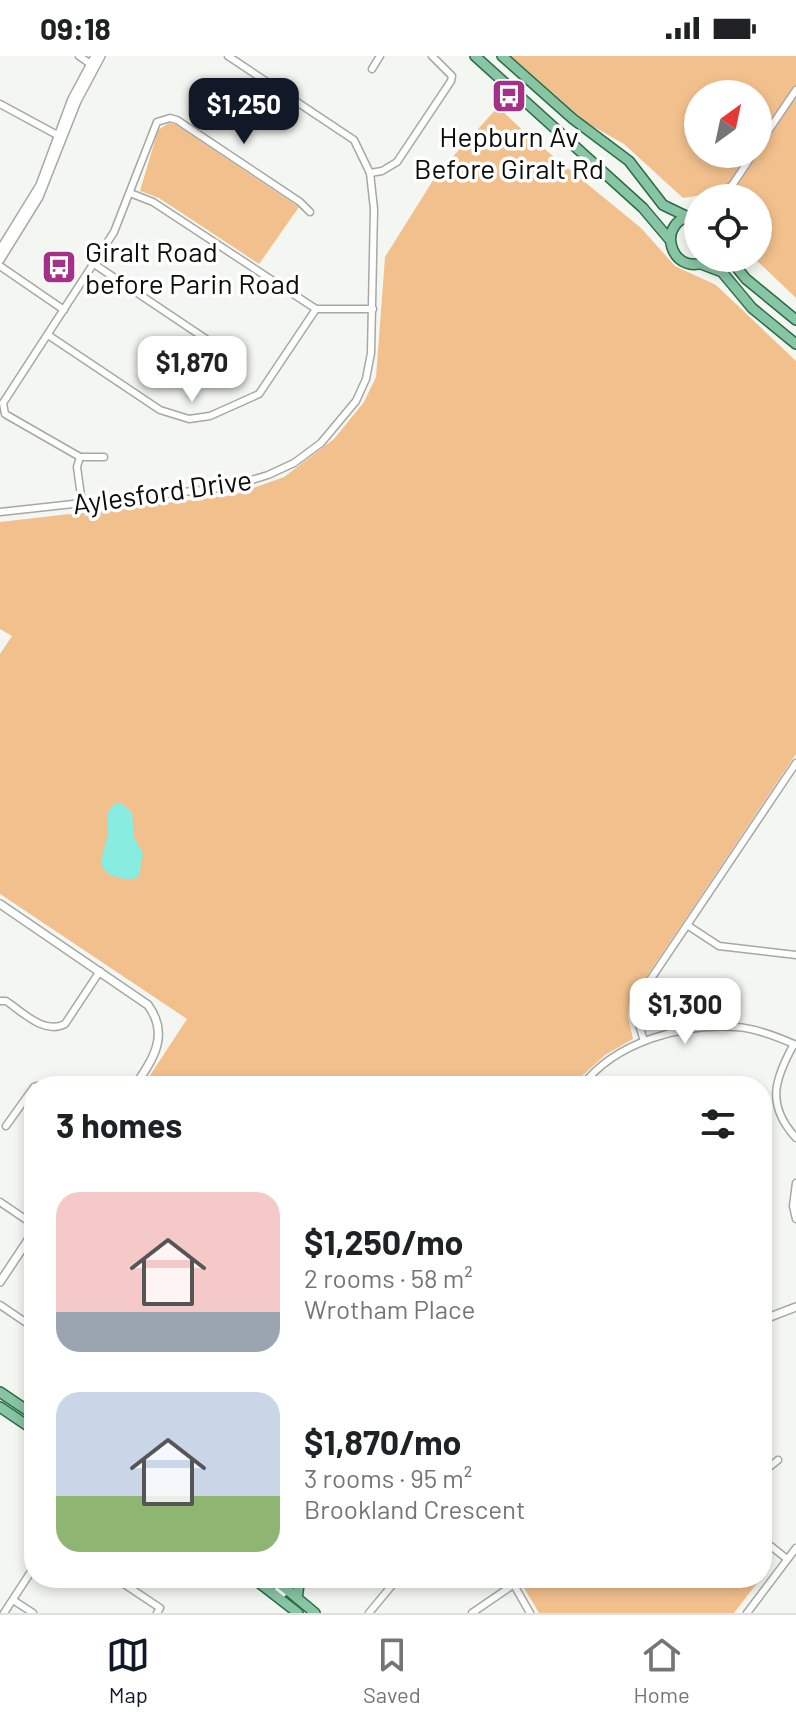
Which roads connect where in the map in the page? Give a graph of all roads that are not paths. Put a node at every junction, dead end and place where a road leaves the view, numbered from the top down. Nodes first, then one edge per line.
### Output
1 (79, 56) edge
2 (101, 56) edge
3 (228, 56) edge
4 (380, 56) edge
5 (432, 56) edge
6 (475, 56) edge
7 (502, 56) edge
8 (93, 62) edge
9 (372, 69) dead end
10 (796, 90) edge
11 (0, 104) edge
12 (772, 125) edge
13 (60, 137) junction
14 (744, 168) edge
15 (370, 173) junction
16 (733, 184) edge
17 (130, 193) junction
18 (684, 211) edge
19 (310, 212) dead end
20 (684, 218) edge
21 (670, 240) junction
22 (0, 250) edge
23 (0, 260) edge
24 (684, 261) edge
25 (94, 264) junction
26 (0, 266) edge
27 (722, 272) edge
28 (740, 272) edge
29 (316, 309) junction
30 (373, 309) junction
31 (64, 310) junction
32 (796, 320) edge
33 (48, 335) junction
34 (206, 339) dead end
35 (796, 344) edge
36 (80, 457) junction
37 (104, 457) dead end
38 (82, 503) junction
39 (0, 512) edge
40 (796, 763) edge
41 (0, 906) edge
42 (687, 925) junction
43 (796, 955) edge
44 (99, 973) junction
45 (0, 1001) edge
46 (644, 1041) junction
47 (795, 1045) edge
48 (139, 1076) edge
49 (593, 1076) edge
50 (24, 1101) edge
51 (6, 1126) dead end
52 (796, 1138) edge
53 (796, 1183) edge
54 (0, 1202) edge
55 (796, 1219) edge
56 (24, 1220) edge
57 (24, 1244) edge
58 (24, 1253) edge
59 (0, 1282) edge
60 (0, 1290) edge
61 (0, 1305) edge
62 (796, 1307) edge
63 (772, 1316) edge
64 (24, 1321) edge
65 (0, 1392) edge
66 (0, 1407) edge
67 (24, 1408) edge
68 (24, 1423) edge
69 (778, 1460) dead end
70 (772, 1465) edge
71 (772, 1547) edge
72 (796, 1548) edge
73 (787, 1559) junction
74 (772, 1579) edge
75 (24, 1583) edge
76 (130, 1588) edge
77 (266, 1588) edge
78 (280, 1588) edge
79 (288, 1588) edge
80 (298, 1588) edge
81 (390, 1588) edge
82 (503, 1588) edge
83 (516, 1588) edge
84 (766, 1588) edge
85 (277, 1596) junction
86 (297, 1598) junction
87 (13, 1600) junction
88 (4, 1613) edge
89 (33, 1613) edge
90 (157, 1613) edge
91 (298, 1613) edge
92 (315, 1613) edge
93 (369, 1613) edge
94 (472, 1613) edge
95 (530, 1613) edge
96 (747, 1613) edge

1 - 8 street
2 - 8 street
3 - 15 street, Aylesford Drive
4 - 9 street
5 - 15 street
6 - 21 main road
7 - 18 main road
8 - 13 street
10 - 12 street
11 - 13 street
13 - 22 street
13 - 23 street
14 - 16 street
15 - 30 street, Aylesford Drive
17 - 19 street
17 - 25 street
17 - 29 street
20 - 21 main road
21 - 24 main road
25 - 31 street
25 - 34 street
26 - 31 street
27 - 35 main road
28 - 32 main road
29 - 30 street
29 - 33 street
30 - 38 street, Aylesford Drive
31 - 33 street
33 - 36 street
36 - 37 street
36 - 38 street
38 - 39 street, Aylesford Drive
40 - 42 street
41 - 44 street
42 - 43 street
42 - 46 street
44 - 45 street
44 - 48 street
46 - 47 street
46 - 49 street
47 - 52 street
50 - 51 street
53 - 55 street
54 - 56 street
57 - 59 street
58 - 60 street
61 - 64 street
62 - 63 street
65 - 67 main road
66 - 68 main road
69 - 70 street
71 - 73 street
72 - 73 street
73 - 74 street
75 - 87 street
76 - 90 street
77 - 85 main road
78 - 85 street
79 - 86 main road
80 - 86 main road
81 - 93 street
82 - 94 street
83 - 95 street
84 - 96 street
85 - 91 main road
86 - 92 main road
87 - 88 street
87 - 89 street

